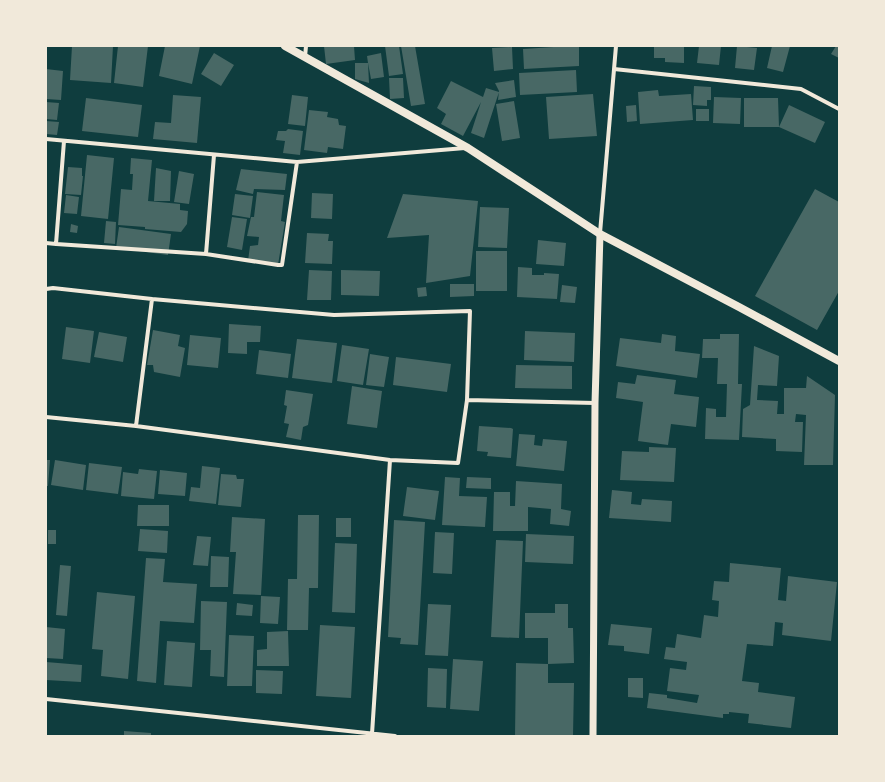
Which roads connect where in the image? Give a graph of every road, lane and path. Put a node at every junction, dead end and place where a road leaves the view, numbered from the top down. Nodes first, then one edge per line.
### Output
1 (285, 46) edge
2 (306, 46) edge
3 (616, 46) edge
4 (305, 57) junction
5 (614, 69) junction
6 (839, 109) edge
7 (46, 139) edge
8 (64, 140) junction
9 (468, 148) junction
10 (214, 155) junction
11 (296, 162) junction
12 (600, 234) junction
13 (46, 243) edge
14 (56, 244) junction
15 (206, 254) junction
16 (46, 289) edge
17 (152, 299) junction
18 (839, 361) edge
19 (467, 400) junction
20 (595, 403) junction
21 (46, 417) edge
22 (136, 426) junction
23 (390, 460) junction
24 (46, 699) edge
25 (372, 734) junction
26 (395, 736) edge
27 (593, 736) edge

1 - 4 main road
2 - 4 street
3 - 5 street
4 - 9 main road
5 - 6 street
5 - 12 street
7 - 8 street
8 - 10 street
8 - 14 street
9 - 11 street
9 - 12 main road
10 - 11 street
10 - 15 street
11 - 15 street
12 - 18 main road
12 - 20 street
13 - 14 street
14 - 15 street
16 - 17 street
17 - 19 street
17 - 22 street
19 - 20 street
19 - 23 street
20 - 27 street
21 - 22 street
22 - 23 street
23 - 25 street
24 - 25 street
25 - 26 street

